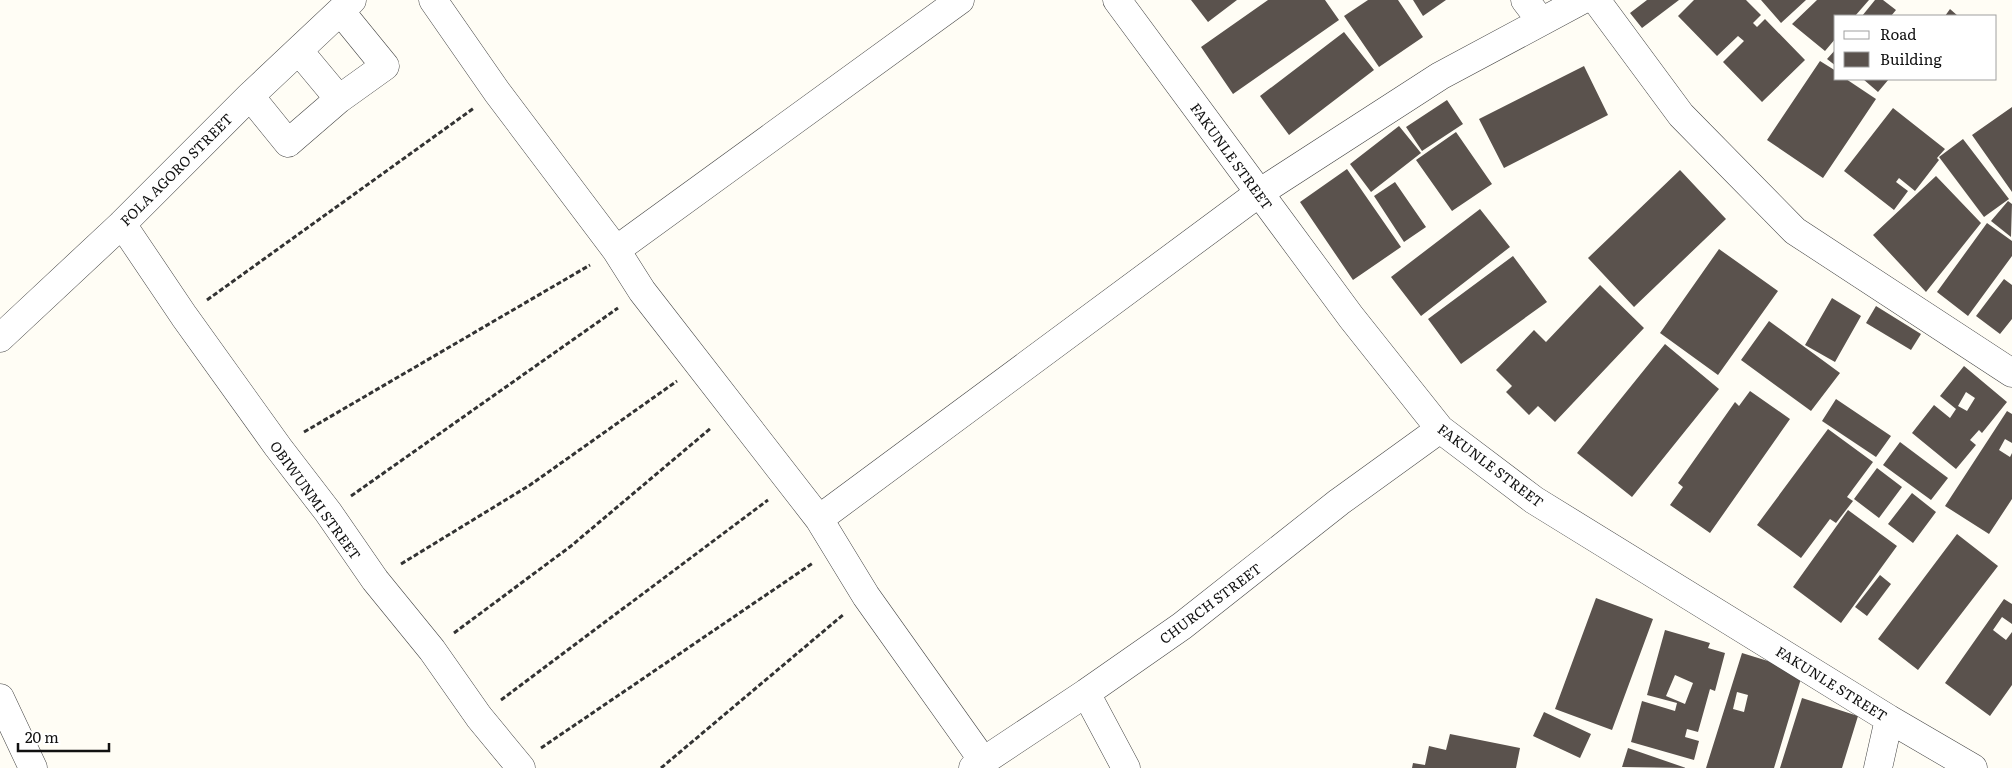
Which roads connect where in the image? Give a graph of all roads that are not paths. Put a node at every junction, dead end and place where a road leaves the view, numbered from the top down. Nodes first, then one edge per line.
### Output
1 (433, 0) edge
2 (960, 0) edge
3 (1117, 0) edge
4 (1582, 0) edge
5 (1596, 0) edge
6 (347, 6) edge
7 (1533, 10) edge
8 (299, 51) junction
9 (250, 96) junction
10 (339, 99) junction
11 (1259, 193) junction
12 (122, 224) junction
13 (616, 250) junction
14 (0, 338) edge
15 (2012, 373) edge
16 (1440, 429) junction
17 (819, 519) junction
18 (1086, 693) junction
19 (0, 698) edge
20 (1889, 718) junction
21 (978, 765) edge
22 (519, 766) edge
23 (34, 768) edge
24 (1126, 768) edge
25 (1878, 768) edge
26 (1972, 768) edge

1 - 13 street
2 - 13 street
3 - 11 street, FAKUNLE STREET
4 - 7 street
5 - 15 street
6 - 8 street, FOLA AGORO STREET
6 - 10 street
7 - 11 street
8 - 9 street, FOLA AGORO STREET
8 - 10 street
9 - 10 street
9 - 12 street, FOLA AGORO STREET
11 - 16 street, FAKUNLE STREET
11 - 17 street
12 - 14 street, FOLA AGORO STREET
12 - 22 street, OBIWUNMI STREET
13 - 17 street
16 - 18 street, CHURCH STREET
16 - 20 street, FAKUNLE STREET
17 - 21 street
18 - 21 street, CHURCH STREET
18 - 24 street
19 - 23 street
20 - 25 street
20 - 26 street, FAKUNLE STREET

